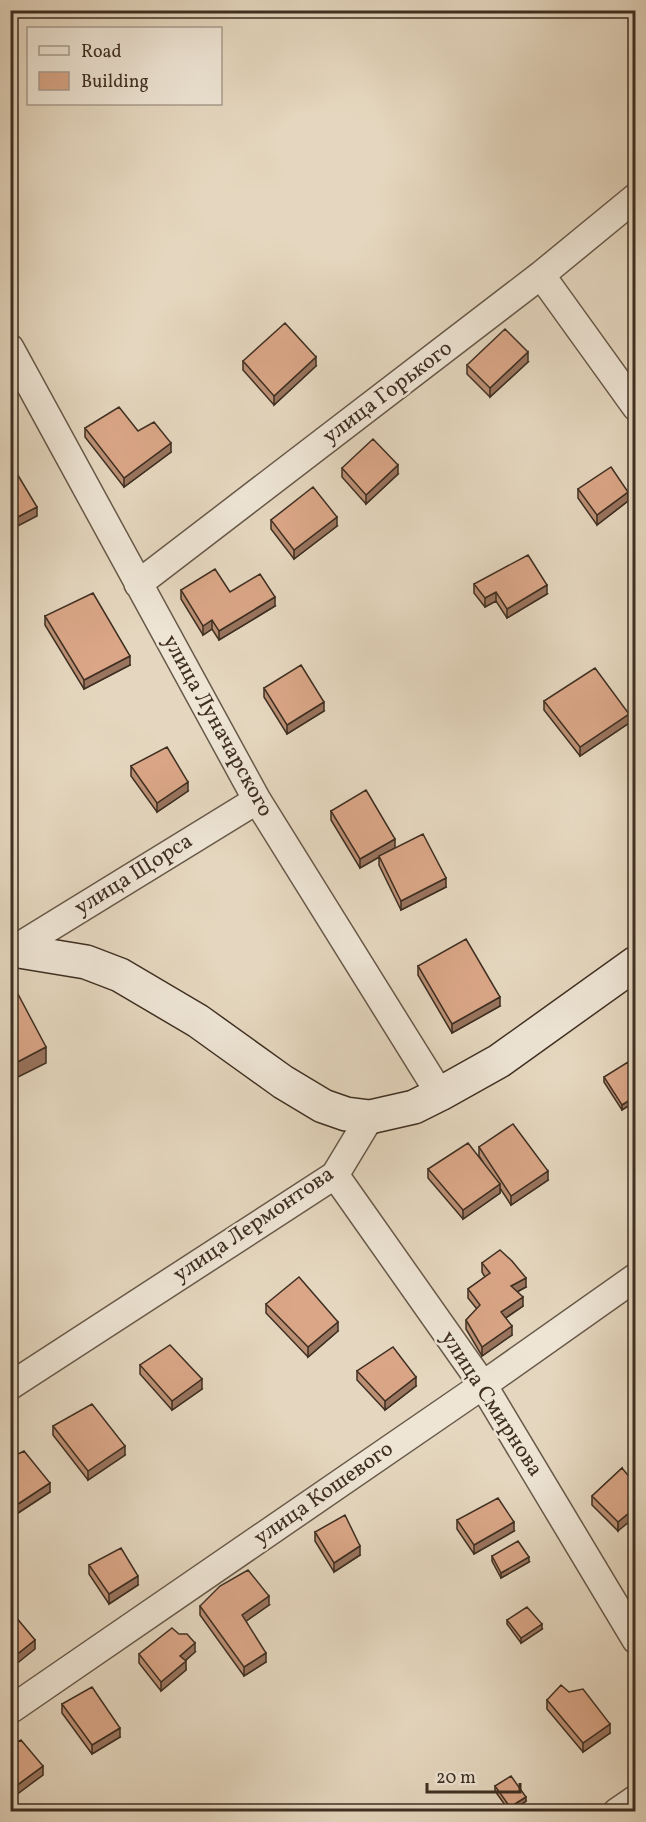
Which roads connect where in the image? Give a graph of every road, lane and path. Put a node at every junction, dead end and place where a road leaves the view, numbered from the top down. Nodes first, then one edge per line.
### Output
1 (636, 197) edge
2 (541, 275) junction
3 (10, 348) edge
4 (636, 407) edge
5 (138, 584) junction
6 (257, 800) junction
7 (12, 951) edge
8 (636, 963) edge
9 (440, 1095) junction
10 (370, 1117) junction
11 (335, 1175) junction
12 (636, 1276) edge
13 (483, 1385) junction
14 (10, 1386) edge
15 (636, 1640) edge
16 (10, 1710) edge
17 (636, 1799) edge
18 (617, 1812) edge

1 - 2 street, улица Горького
2 - 4 street
2 - 5 street, улица Горького
3 - 5 street, улица Луначарского
5 - 6 street, улица Луначарского
6 - 7 street, улица Щорса
6 - 9 street, улица Луначарского
7 - 10 street
8 - 9 street
9 - 10 street
10 - 11 street, улица Лермонтова
11 - 13 street, улица Смирнова
11 - 14 street, улица Лермонтова
12 - 13 street, улица Кошевого
13 - 15 street, улица Смирнова
13 - 16 street, улица Кошевого
17 - 18 street

